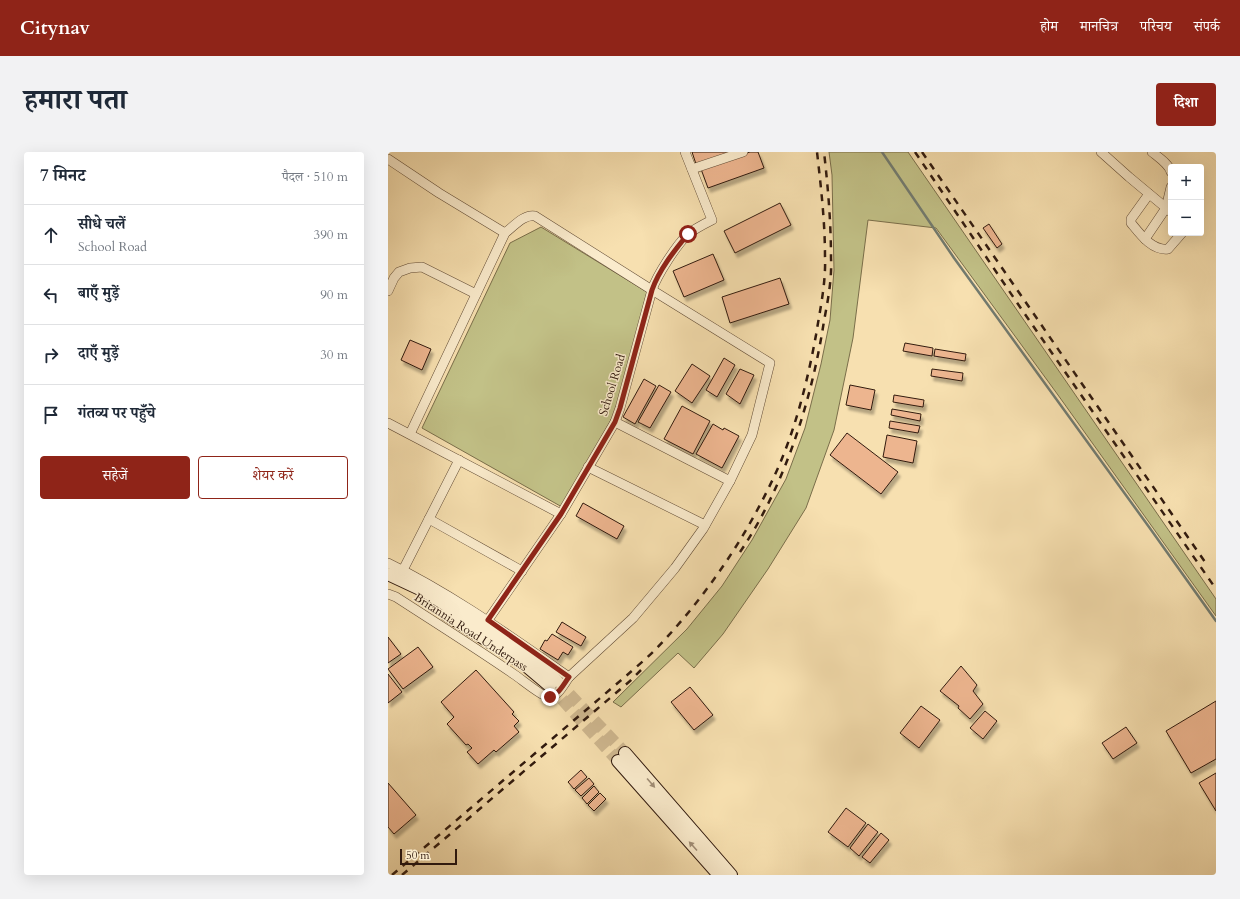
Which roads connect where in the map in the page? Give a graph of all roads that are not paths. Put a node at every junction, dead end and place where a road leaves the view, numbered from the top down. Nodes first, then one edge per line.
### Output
1 (685, 152) edge
2 (744, 152) edge
3 (1101, 152) edge
4 (1152, 152) edge
5 (388, 159) edge
6 (1168, 167) edge
7 (692, 169) junction
8 (1149, 194) junction
9 (1168, 210) edge
10 (505, 233) junction
11 (1179, 236) edge
12 (1145, 239) junction
13 (652, 290) junction
14 (388, 291) edge
15 (476, 294) junction
16 (615, 422) junction
17 (388, 423) edge
18 (410, 434) junction
19 (459, 460) junction
20 (588, 468) junction
21 (730, 481) junction
22 (561, 514) junction
23 (429, 519) junction
24 (705, 525) junction
25 (388, 563) edge
26 (403, 570) junction
27 (522, 570) junction
28 (388, 574) edge
29 (388, 583) edge
30 (388, 594) edge
31 (488, 620) junction
32 (559, 681) junction
33 (719, 875) edge
34 (731, 875) edge

1 - 7 street, School Road
2 - 7 street
3 - 8 street
4 - 6 street
5 - 10 street
7 - 13 street, School Road
8 - 9 street
8 - 12 street
9 - 12 street
10 - 13 street
10 - 15 street
11 - 12 street
13 - 16 street, School Road
13 - 21 street
14 - 15 street
15 - 18 street
16 - 20 street, School Road
16 - 21 street
17 - 18 street
18 - 19 street
19 - 22 street
19 - 23 street
20 - 22 street, School Road
20 - 24 street
21 - 24 street
22 - 27 street, School Road
23 - 26 street
23 - 27 street
24 - 32 street
25 - 26 street
26 - 31 street
27 - 31 street, School Road
28 - 32 main road, Britannia Road Underpass
29 - 32 main road, Britannia Road Underpass
30 - 32 street
31 - 32 street
33 -> 34 main road

